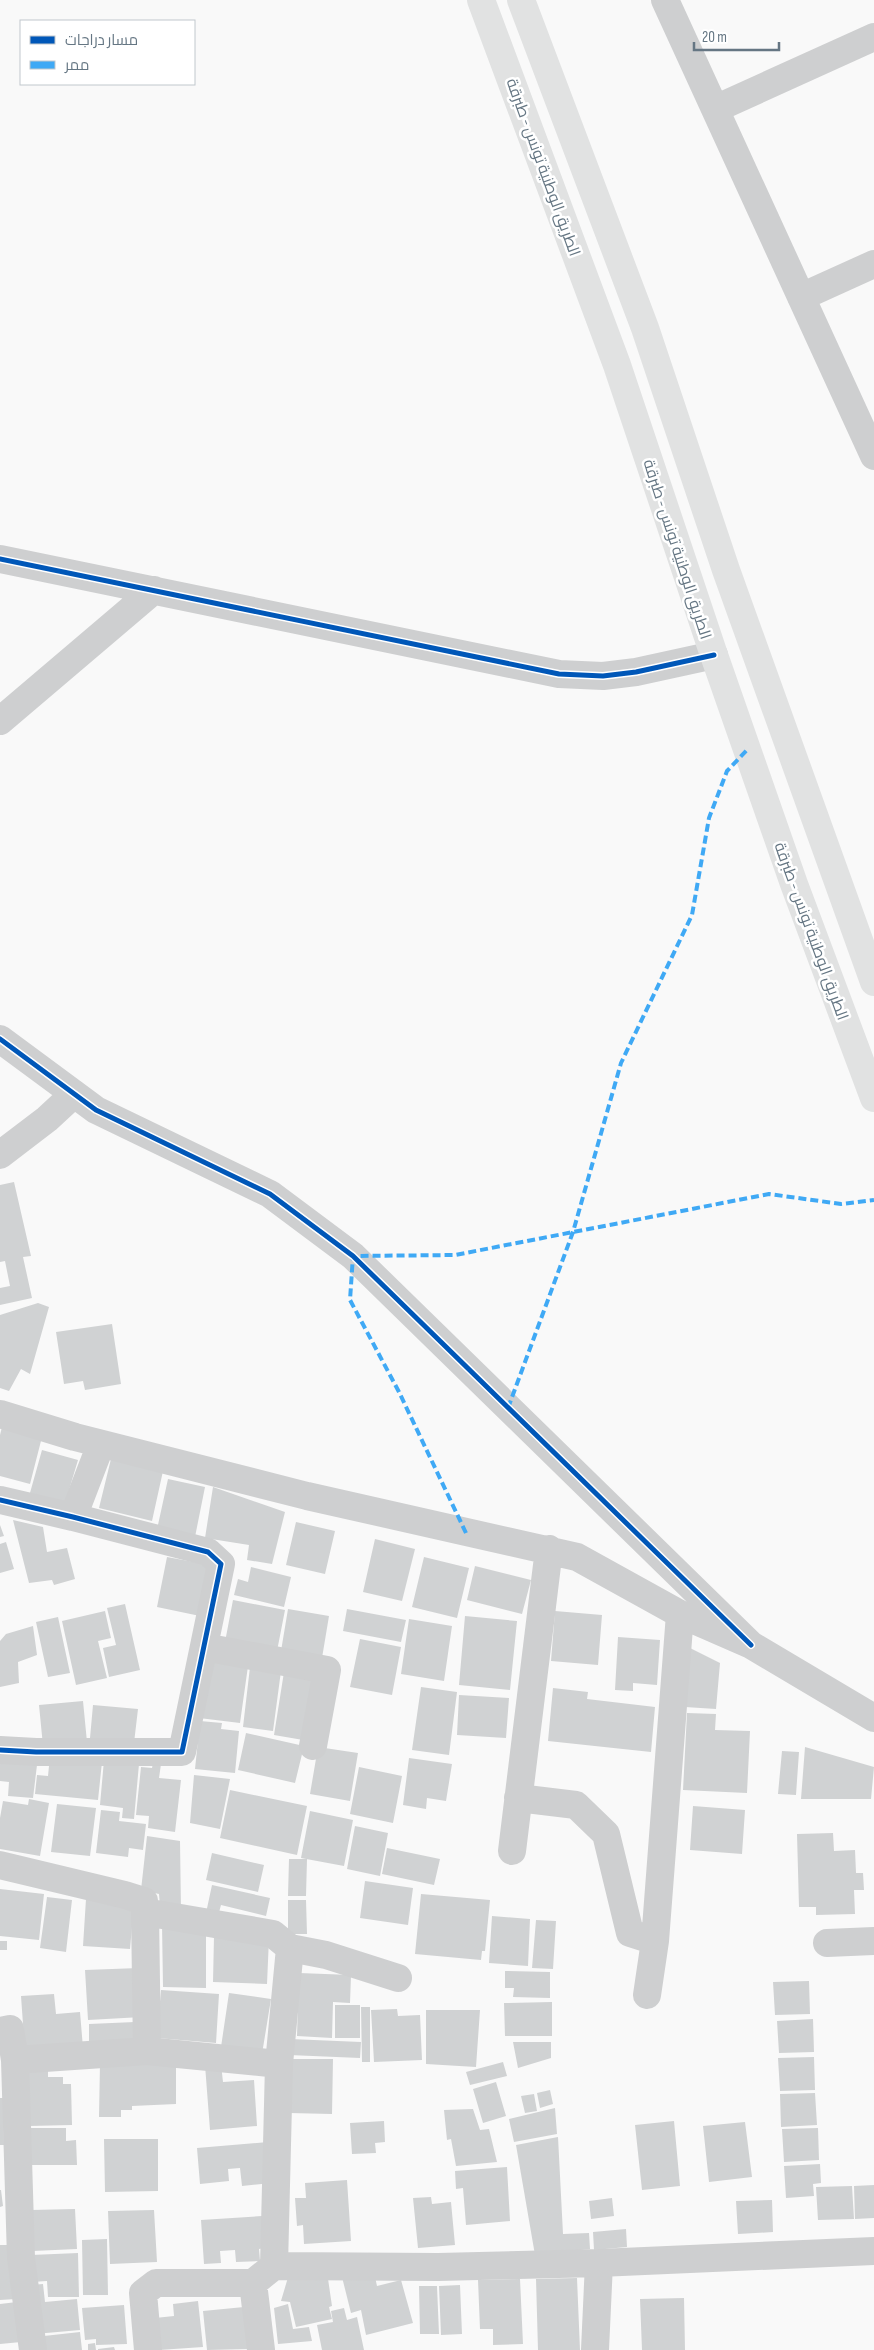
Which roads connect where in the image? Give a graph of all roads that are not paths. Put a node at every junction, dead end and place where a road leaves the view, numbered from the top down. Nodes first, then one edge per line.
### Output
1 (482, 0) edge
2 (521, 0) edge
3 (665, 0) edge
4 (874, 37) edge
5 (715, 109) junction
6 (874, 264) edge
7 (801, 297) junction
8 (874, 456) edge
9 (0, 559) edge
10 (154, 590) junction
11 (714, 655) junction
12 (0, 721) edge
13 (874, 982) edge
14 (0, 1039) edge
15 (871, 1083) edge
16 (74, 1094) junction
17 (0, 1155) edge
18 (0, 1414) edge
19 (101, 1444) junction
20 (0, 1500) edge
21 (73, 1517) junction
22 (549, 1550) junction
23 (680, 1614) junction
24 (751, 1645) junction
25 (204, 1647) junction
26 (874, 1718) edge
27 (313, 1746) dead end
28 (0, 1750) edge
29 (518, 1798) junction
30 (512, 1851) dead end
31 (0, 1865) edge
32 (145, 1912) junction
33 (654, 1941) junction
34 (874, 1941) edge
35 (827, 1943) dead end
36 (290, 1948) junction
37 (398, 1978) dead end
38 (647, 1995) dead end
39 (0, 2031) edge
40 (146, 2051) junction
41 (15, 2060) junction
42 (280, 2064) junction
43 (874, 2251) edge
44 (598, 2263) junction
45 (274, 2266) junction
46 (253, 2284) junction
47 (33, 2350) edge
48 (148, 2350) edge
49 (261, 2350) edge
50 (595, 2350) edge

1 - 11 main road, الطريق الوطنية تونس - طبرقة
2 - 13 main road
3 - 5 street
4 - 5 street
5 - 7 street
6 - 7 street
7 - 8 street
9 - 10 street
10 - 11 street
10 - 12 street
11 - 15 main road, الطريق الوطنية تونس - طبرقة
14 - 16 street
16 - 17 street
16 - 24 street
18 - 19 street
19 - 21 street
19 - 22 street
20 - 21 street
21 - 25 street
22 - 23 street
22 - 29 street
23 - 24 street
23 - 33 street
24 - 26 street
25 - 27 street
25 - 28 street
29 - 30 street
29 - 33 street
31 - 32 street
32 - 36 street
32 - 40 street
33 - 38 street
34 - 35 street
36 - 37 street
36 - 42 street
39 - 41 street
40 - 41 street
40 - 42 street
41 - 47 street
42 - 45 street
43 - 44 street
44 - 45 street
44 - 50 street
45 - 46 street
46 - 48 street
46 - 49 street

